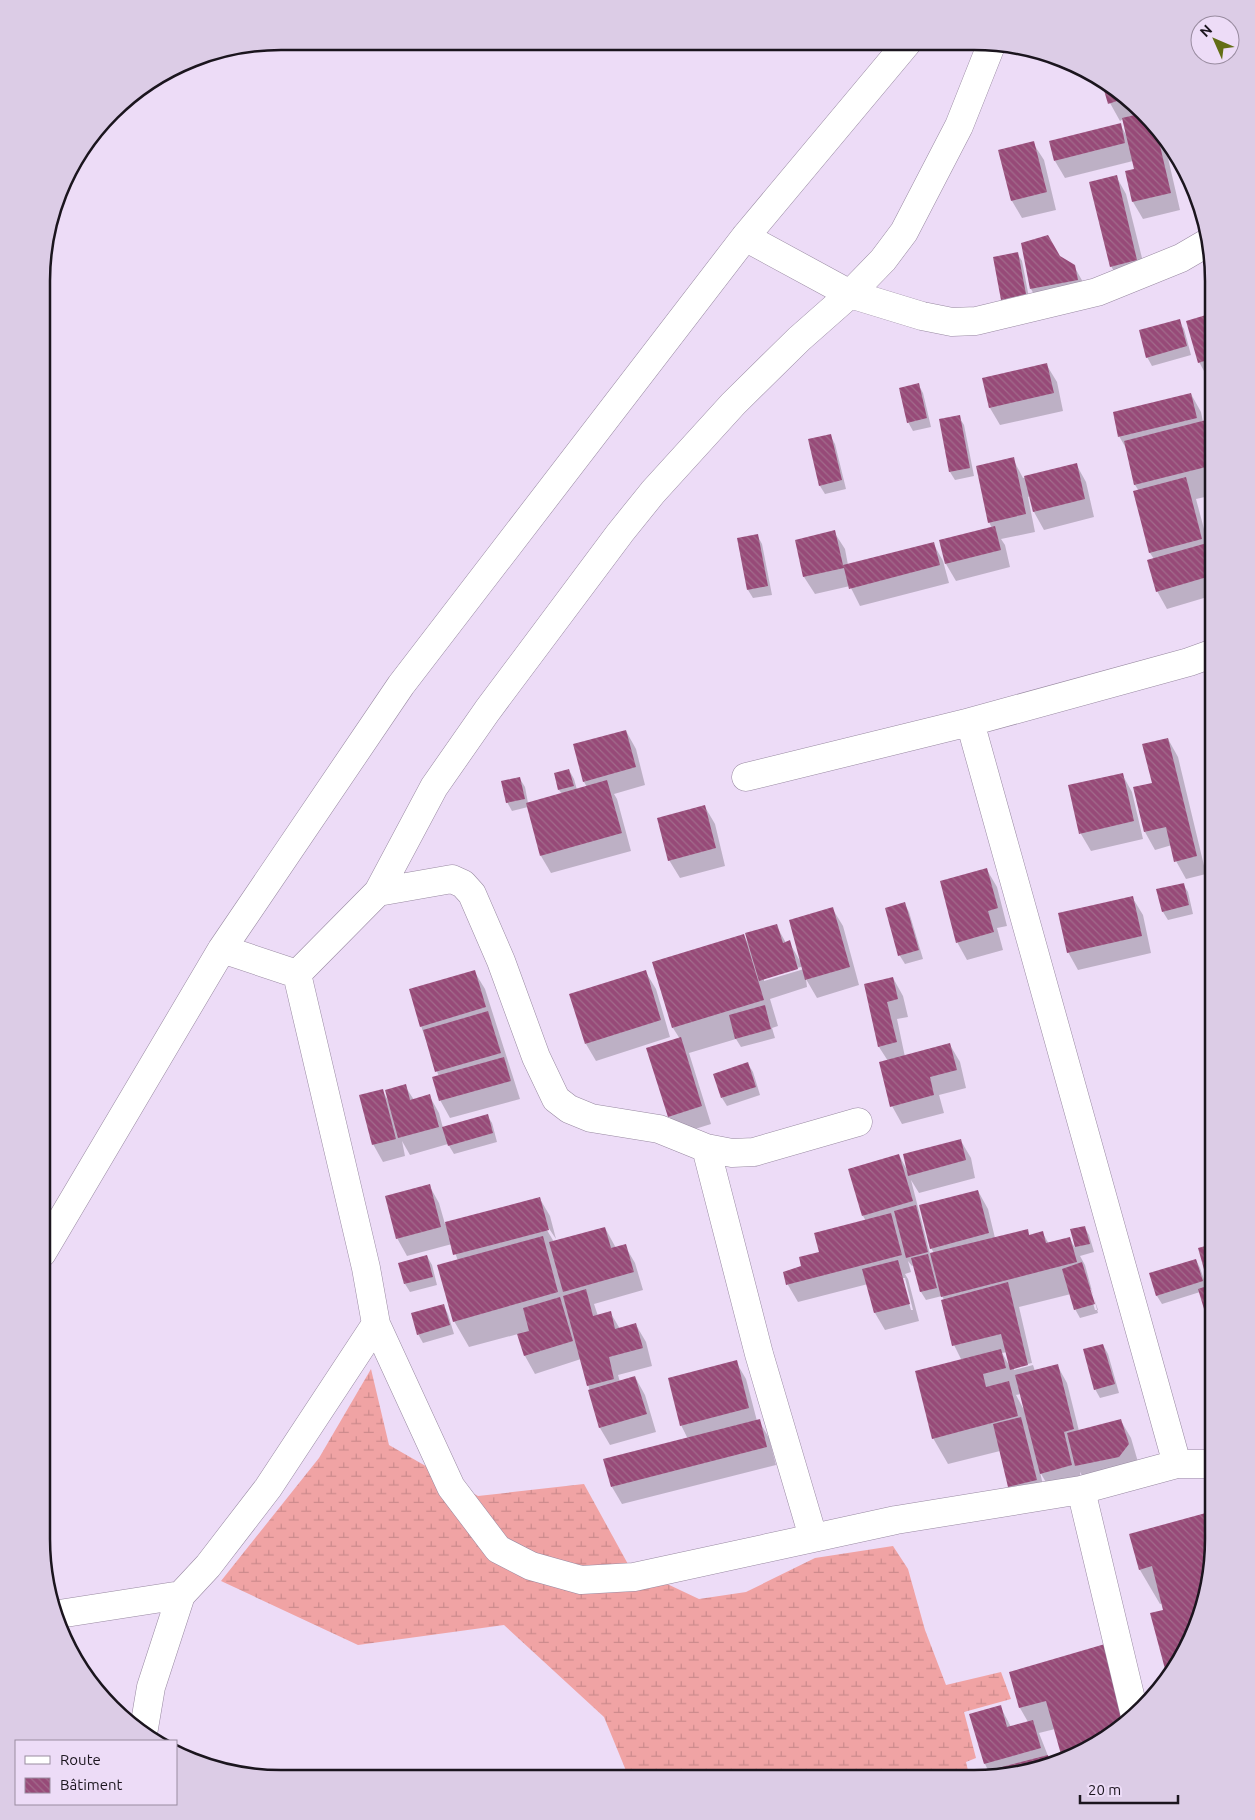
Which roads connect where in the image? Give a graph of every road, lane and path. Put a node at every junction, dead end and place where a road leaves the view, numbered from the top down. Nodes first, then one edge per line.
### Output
1 (901, 50) edge
2 (989, 50) edge
3 (745, 237) junction
4 (1202, 246) edge
5 (850, 294) junction
6 (1205, 656) edge
7 (970, 722) junction
8 (746, 777) dead end
9 (378, 892) junction
10 (222, 949) junction
11 (297, 974) junction
12 (858, 1122) dead end
13 (706, 1148) junction
14 (50, 1239) edge
15 (376, 1324) junction
16 (1176, 1464) junction
17 (1205, 1464) edge
18 (1081, 1490) junction
19 (813, 1537) junction
20 (180, 1595) junction
21 (62, 1613) edge
22 (1133, 1706) edge
23 (144, 1725) edge

1 - 3 street
2 - 5 street
3 - 5 street
3 - 10 street
4 - 5 street
5 - 9 street
6 - 7 street
7 - 8 street
7 - 16 street
9 - 11 street
9 - 13 street
10 - 11 street
10 - 14 street
11 - 15 street
12 - 13 street
13 - 19 street
15 - 19 street
15 - 20 street
16 - 17 street
16 - 18 street
18 - 19 street
18 - 22 street
20 - 21 street
20 - 23 street

